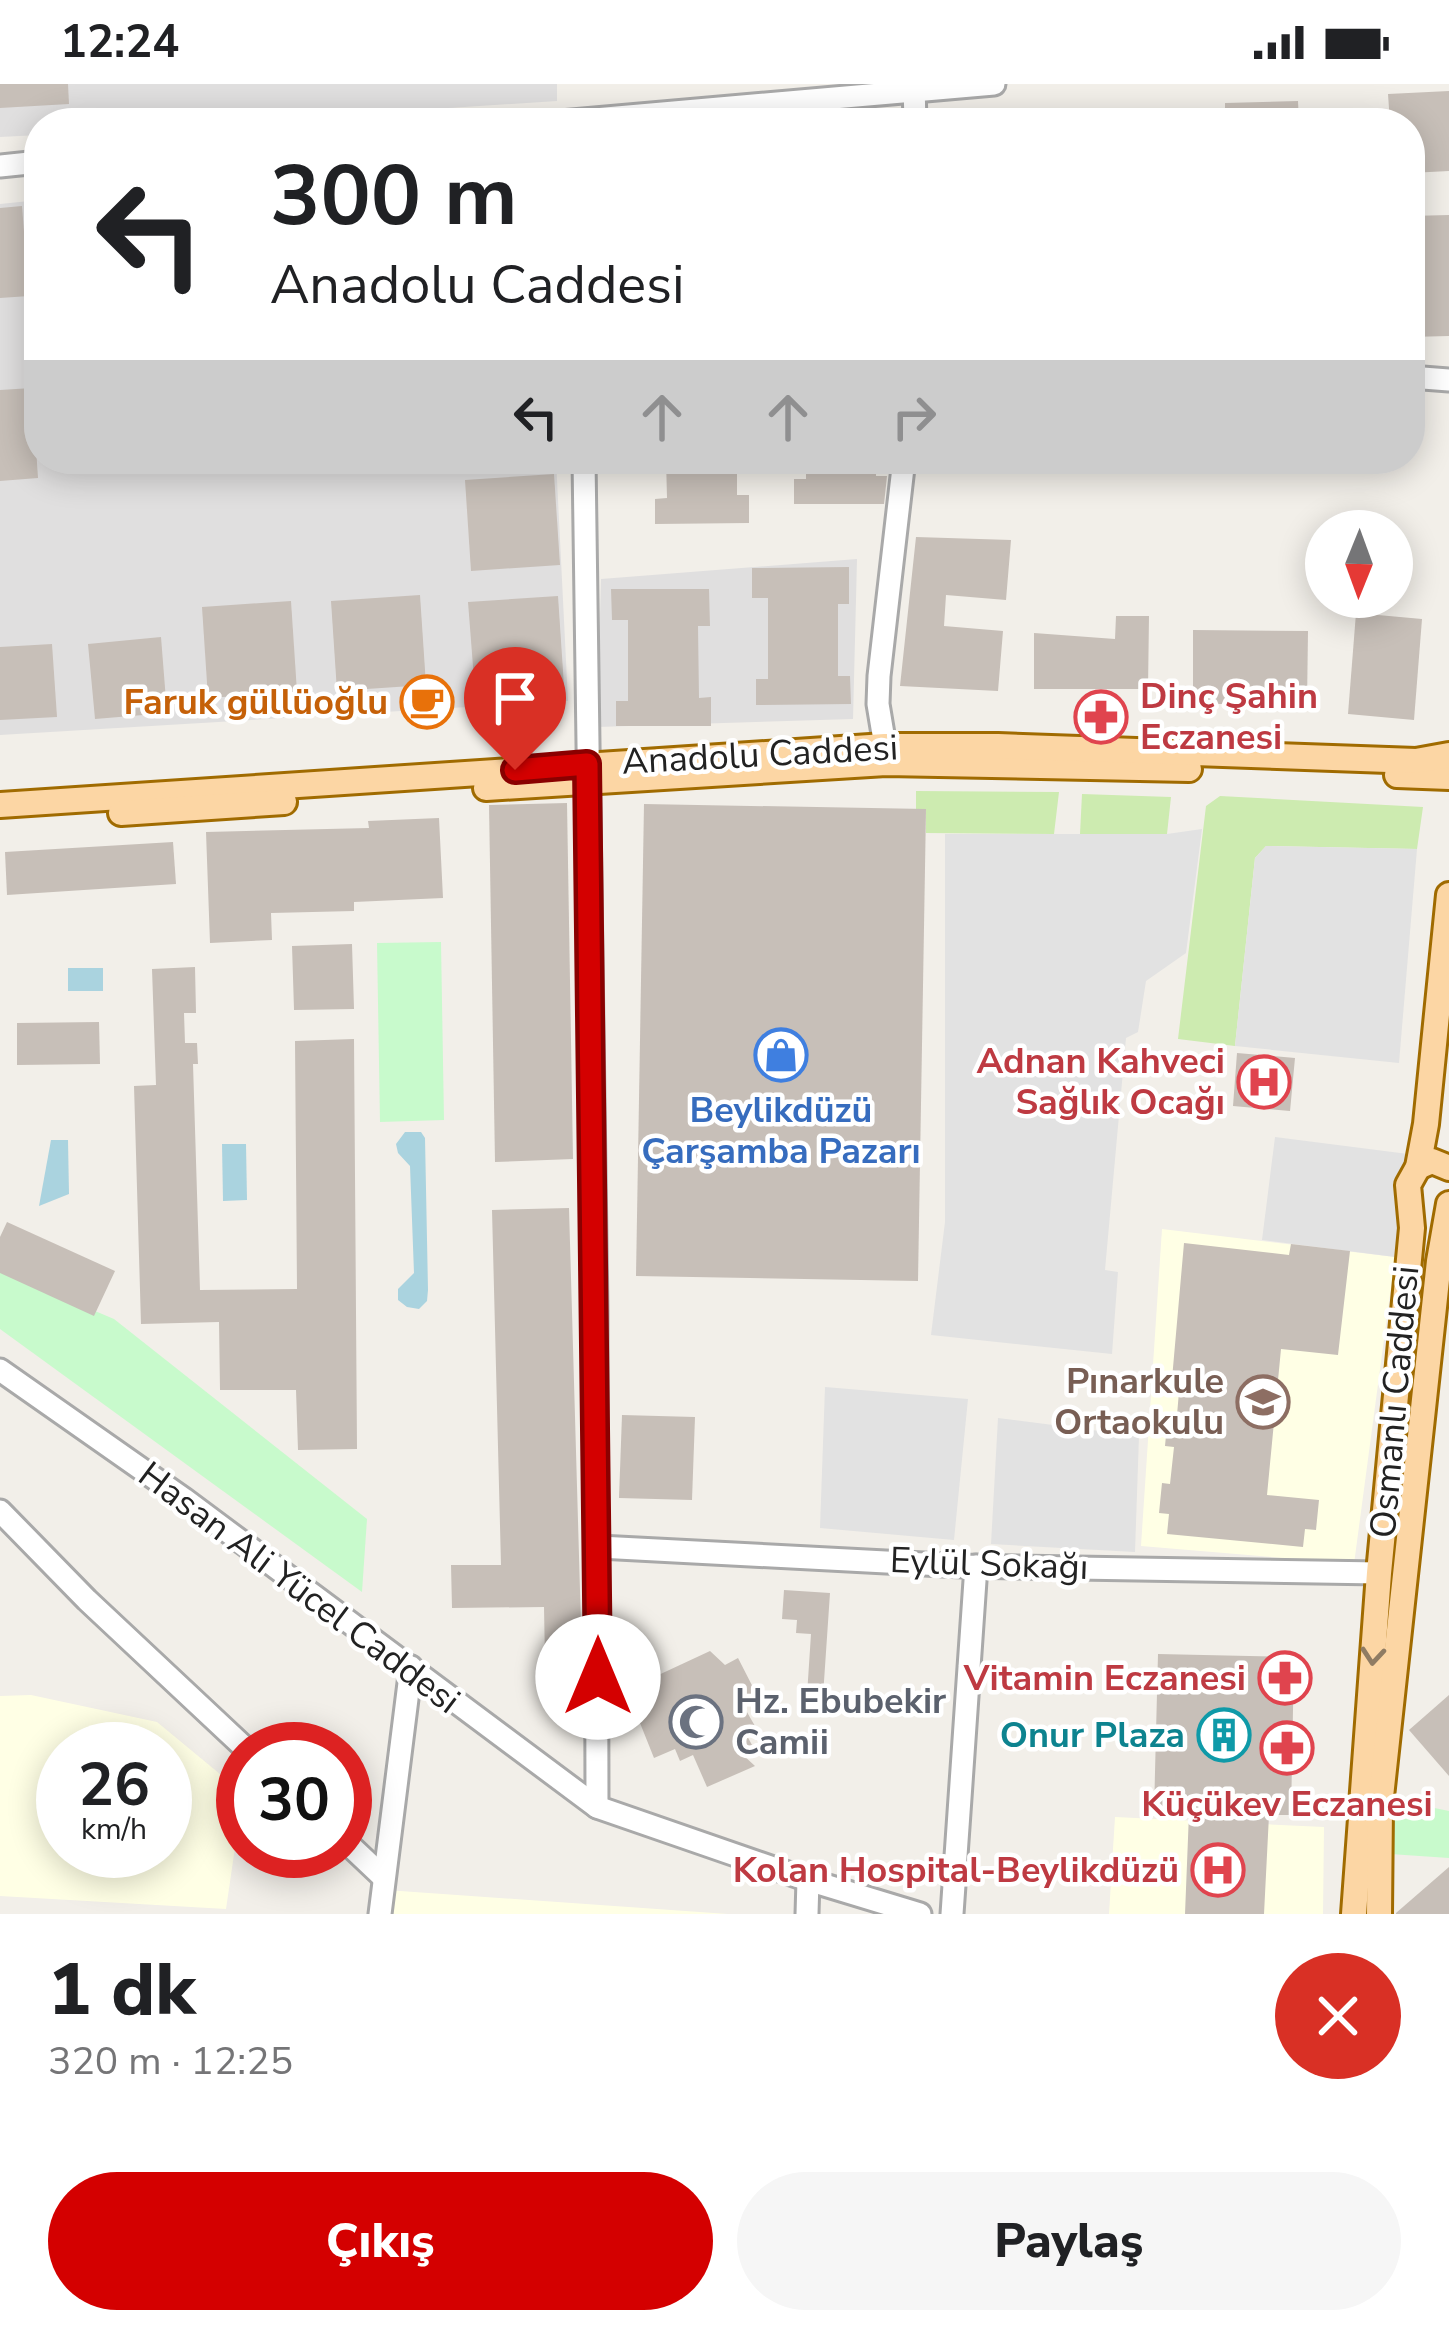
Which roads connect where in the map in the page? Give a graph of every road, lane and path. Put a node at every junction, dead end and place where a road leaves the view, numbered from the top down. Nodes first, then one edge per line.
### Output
1 (994, 84) edge
2 (915, 87) edge
3 (713, 108) edge
4 (584, 474) edge
5 (902, 474) edge
6 (885, 755) junction
7 (1449, 755) edge
8 (1197, 761) junction
9 (588, 773) junction
10 (1449, 777) edge
11 (0, 805) edge
12 (0, 821) edge
13 (1449, 895) edge
14 (1418, 1167) junction
15 (1449, 1168) edge
16 (1412, 1198) junction
17 (1448, 1205) edge
18 (0, 1370) edge
19 (0, 1383) edge
20 (40, 1396) junction
21 (0, 1511) edge
22 (598, 1547) junction
23 (976, 1566) junction
24 (1379, 1573) junction
25 (411, 1667) junction
26 (217, 1722) edge
27 (597, 1807) junction
28 (372, 1867) edge
29 (382, 1876) junction
30 (808, 1880) junction
31 (380, 1914) edge
32 (807, 1914) edge
33 (920, 1914) edge
34 (952, 1914) edge
35 (1354, 1914) edge
36 (1379, 1914) edge

1 - 2 street
2 - 3 street
4 - 9 street
5 - 6 street
6 - 8 main road, Anadolu Caddesi
6 - 9 main road, Anadolu Caddesi
7 - 8 main road, Anadolu Caddesi
8 - 10 main road, Anadolu Caddesi
9 - 11 main road, Anadolu Caddesi
9 - 12 main road, Anadolu Caddesi
9 - 22 street
13 - 14 main road, Osmanlı Caddesi
14 - 15 main road
14 - 16 main road, Osmanlı Caddesi
16 - 17 main road
16 - 24 main road, Osmanlı Caddesi
17 - 36 main road, Osmanlı Caddesi
18 - 20 street, Hasan Ali Yücel Caddesi
19 - 20 street
20 - 25 street, Hasan Ali Yücel Caddesi
21 - 26 street
22 - 23 street, Eylül Sokağı
22 - 27 street
23 - 24 street, Eylül Sokağı
23 - 34 street
24 -> 35 main road, Osmanlı Caddesi
25 - 27 street, Hasan Ali Yücel Caddesi
25 - 29 street
27 - 30 street, Hasan Ali Yücel Caddesi
28 - 29 street
29 - 31 street
30 - 32 street
30 - 33 street, Hasan Ali Yücel Caddesi

